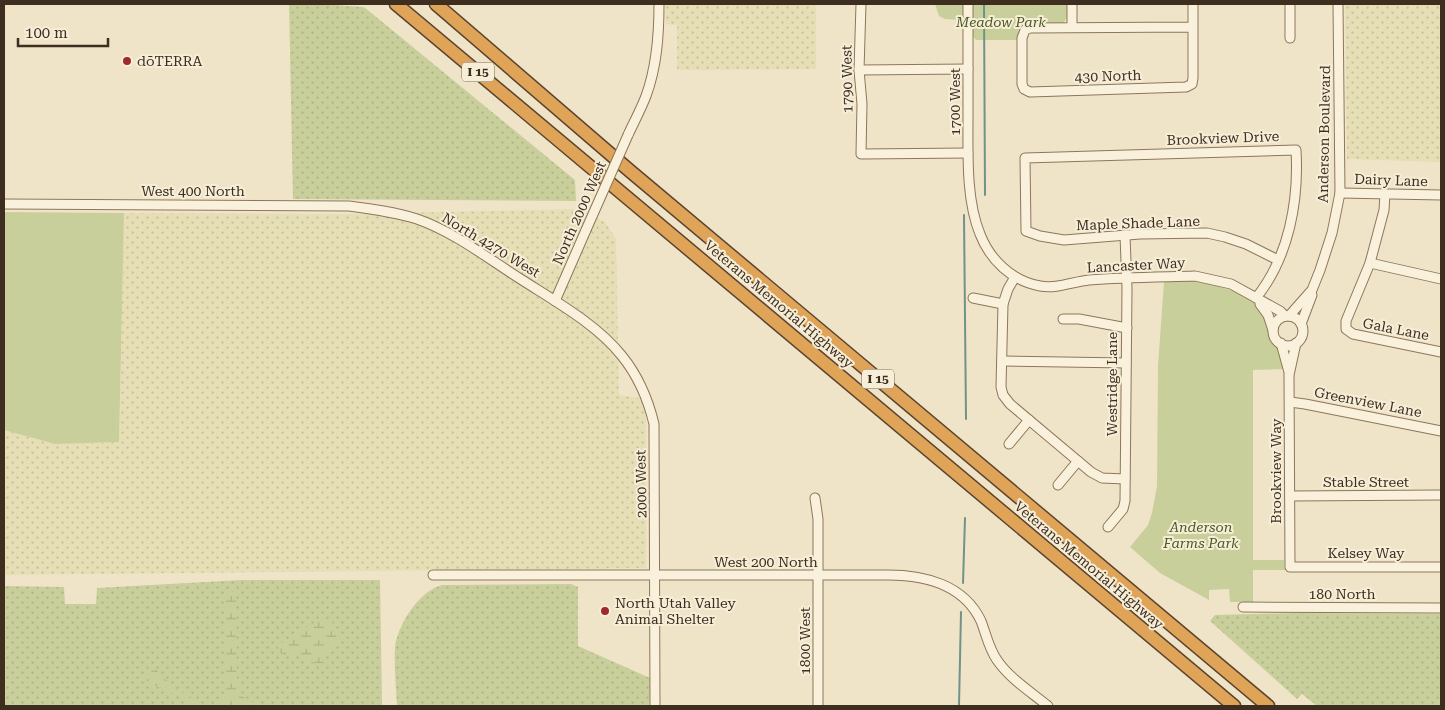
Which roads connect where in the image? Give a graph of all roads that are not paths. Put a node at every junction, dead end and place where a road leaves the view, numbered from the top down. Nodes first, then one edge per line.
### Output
1 (396, 4) edge
2 (436, 4) edge
3 (659, 4) edge
4 (861, 4) edge
5 (968, 4) edge
6 (1072, 4) edge
7 (1193, 4) edge
8 (1290, 4) edge
9 (1338, 4) edge
10 (1072, 27) junction
11 (1193, 27) junction
12 (1290, 38) dead end
13 (968, 69) junction
14 (859, 70) junction
15 (968, 153) junction
16 (1340, 193) junction
17 (1385, 194) junction
18 (1441, 196) edge
19 (972, 201) joint
20 (4, 204) edge
21 (381, 210) joint
22 (1026, 232) joint
23 (1125, 235) junction
24 (1278, 260) junction
25 (1370, 263) junction
26 (1015, 277) junction
27 (1126, 278) junction
28 (1441, 279) edge
29 (1312, 290) junction
30 (973, 298) dead end
31 (1256, 298) junction
32 (555, 301) junction
33 (1003, 304) junction
34 (1287, 316) junction
35 (1063, 319) dead end
36 (1301, 324) junction
37 (1126, 328) junction
38 (1274, 331) junction
39 (1281, 343) junction
40 (1296, 343) junction
41 (1441, 352) edge
42 (1002, 361) junction
43 (1126, 363) junction
44 (1289, 374) junction
45 (1290, 402) junction
46 (1029, 420) junction
47 (1441, 431) edge
48 (1009, 444) dead end
49 (1078, 461) junction
50 (1125, 479) junction
51 (1058, 485) dead end
52 (1441, 495) edge
53 (1290, 496) junction
54 (815, 498) dead end
55 (1108, 527) dead end
56 (1290, 567) joint
57 (1441, 567) edge
58 (819, 575) junction
59 (433, 576) dead end
60 (655, 576) junction
61 (1243, 608) dead end
62 (1441, 608) edge
63 (655, 706) edge
64 (818, 706) edge
65 (1048, 706) edge
66 (1234, 706) edge
67 (1268, 706) edge

1 - 66 highway, Veterans Memorial Highway / I 15
2 - 67 highway, Veterans Memorial Highway / I 15
3 - 32 street, North 2000 West, bridge
4 - 14 street, 1790 West
5 - 13 street, 1700 West
6 - 10 street
7 - 11 street
8 - 12 street
9 - 16 street, Anderson Boulevard
10 - 11 street
10 - 11 street, 430 North
13 - 14 street
13 - 15 street, 1700 West
14 - 15 street, 1790 West
15 - 19 street, 1700 West
16 - 17 street, Dairy Lane
16 - 29 street, Anderson Boulevard
17 - 18 street, Dairy Lane
17 - 25 street
19 - 26 street, Lancaster Way
20 - 21 street, West 400 North
21 - 32 street, North 4270 West
22 - 23 street, Maple Shade Lane
22 - 24 street, Brookview Drive
23 - 24 street, Maple Shade Lane
23 - 27 street, Westridge Lane
24 - 31 street, Brookview Drive
25 - 28 street
25 - 41 street, Gala Lane
26 - 27 street, Lancaster Way
26 - 33 street
27 - 31 street, Lancaster Way
27 - 37 street, Westridge Lane
29 - 34 street, Anderson Boulevard
29 - 36 street, Anderson Boulevard
30 - 33 street
31 - 34 street, Lancaster Way
31 - 38 street, Lancaster Way
32 - 60 street, 2000 West
33 - 42 street
34 - 36 street
34 - 38 street
35 - 37 street
36 - 40 street
37 - 43 street, Westridge Lane
38 - 39 street
39 - 40 street
39 - 44 street, Brookview Way
40 - 44 street, Brookview Way
42 - 43 street
42 - 46 street
43 - 50 street, Westridge Lane
44 - 45 street, Brookview Way
45 - 47 street, Greenview Lane
45 - 53 street, Brookview Way
46 - 48 street
46 - 49 street
49 - 50 street
49 - 51 street
50 - 55 street, Westridge Lane
52 - 53 street, Stable Street
53 - 56 street, Brookview Way
54 - 58 street, 1800 West
56 - 57 street, Kelsey Way
58 - 60 street, West 200 North
58 - 64 street, 1800 West
58 - 65 street, West 200 North
59 - 60 street, West 200 North
60 - 63 street, 2000 West
61 - 62 street, 180 North

